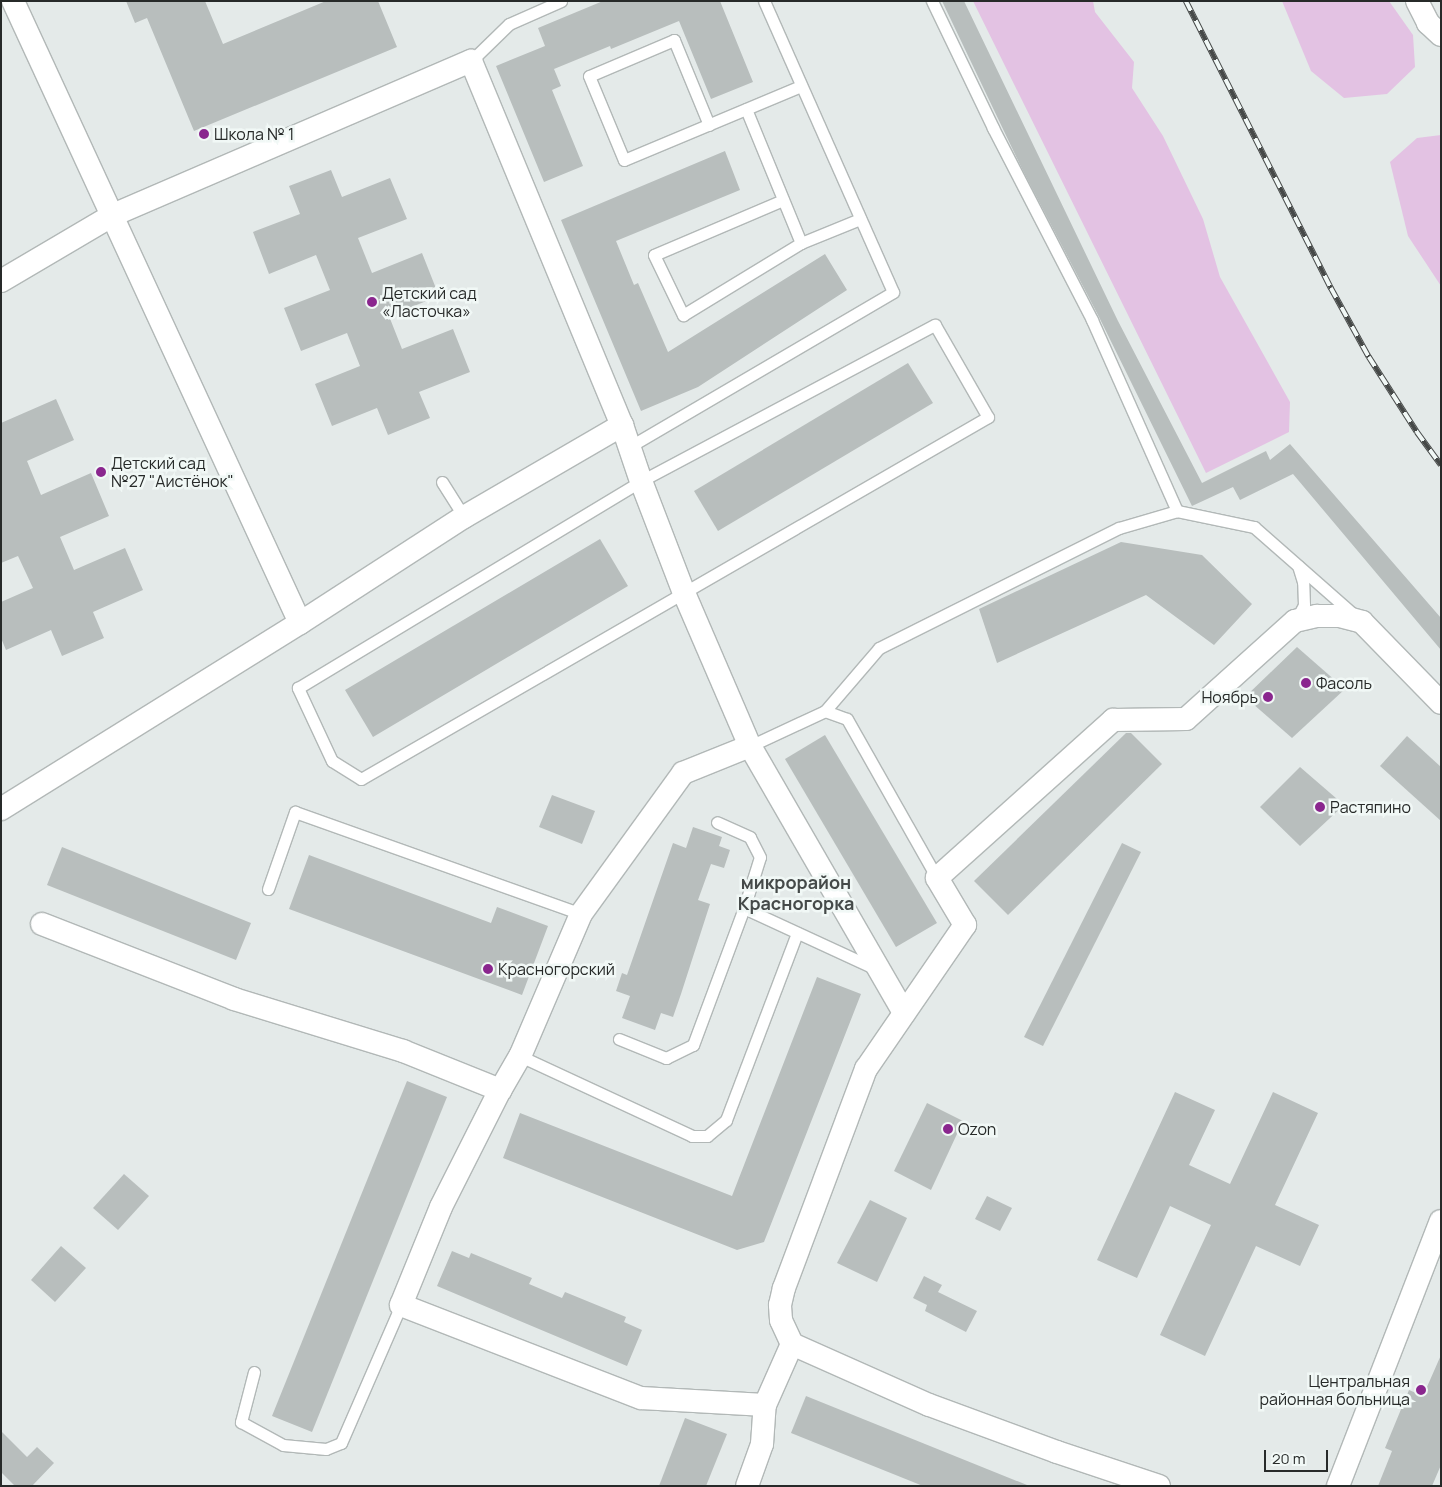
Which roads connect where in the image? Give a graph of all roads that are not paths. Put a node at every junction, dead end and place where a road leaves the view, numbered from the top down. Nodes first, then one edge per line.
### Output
1 (13, 1) edge
2 (561, 1) edge
3 (764, 1) edge
4 (932, 1) edge
5 (1417, 1) edge
6 (1441, 35) edge
7 (471, 61) junction
8 (802, 86) junction
9 (746, 109) junction
10 (709, 124) junction
11 (783, 200) junction
12 (113, 215) junction
13 (860, 219) junction
14 (801, 243) junction
15 (1, 281) edge
16 (622, 425) junction
17 (629, 447) junction
18 (641, 481) junction
19 (442, 482) dead end
20 (1177, 511) junction
21 (464, 517) junction
22 (1297, 565) junction
23 (684, 593) junction
24 (1295, 621) junction
25 (1362, 622) junction
26 (300, 623) junction
27 (1441, 703) edge
28 (825, 711) junction
29 (750, 746) junction
30 (1, 809) edge
31 (717, 822) dead end
32 (937, 878) junction
33 (268, 889) dead end
34 (744, 908) junction
35 (581, 914) junction
36 (42, 924) dead end
37 (797, 933) junction
38 (880, 971) junction
39 (904, 1013) junction
40 (619, 1039) dead end
41 (520, 1056) junction
42 (500, 1090) junction
43 (1441, 1221) edge
44 (401, 1305) junction
45 (792, 1344) junction
46 (254, 1372) dead end
47 (765, 1404) junction
48 (747, 1486) edge
49 (1159, 1486) edge
50 (1338, 1486) edge

1 - 12 street
2 - 7 lane
3 - 8 lane
4 - 20 lane
5 - 6 street
7 - 12 street
7 - 16 street
8 - 9 lane
8 - 13 lane
9 - 10 lane
9 - 11 lane
10 - 10 lane
11 - 14 lane
11 - 14 lane
12 - 15 street
12 - 26 street
13 - 14 lane
13 - 17 lane
16 - 17 street
16 - 21 street
17 - 18 street
18 - 23 street
18 - 23 lane
18 - 23 lane
19 - 21 lane
20 - 22 lane
20 - 28 lane
21 - 26 street
22 - 24 lane
22 - 25 lane
23 - 29 street
24 - 25 street
24 - 32 street
25 - 27 street
26 - 30 street
28 - 29 lane
28 - 32 lane
29 - 35 street
29 - 38 street
31 - 34 lane
32 - 39 street
33 - 35 lane
34 - 37 lane
34 - 40 lane
35 - 41 street
36 - 42 street
37 - 38 lane
37 - 41 lane
38 - 39 street
39 - 45 street
41 - 42 street
42 - 44 street
43 - 50 street
44 - 46 lane
44 - 47 street
45 - 47 street
45 - 49 street
47 - 48 street

